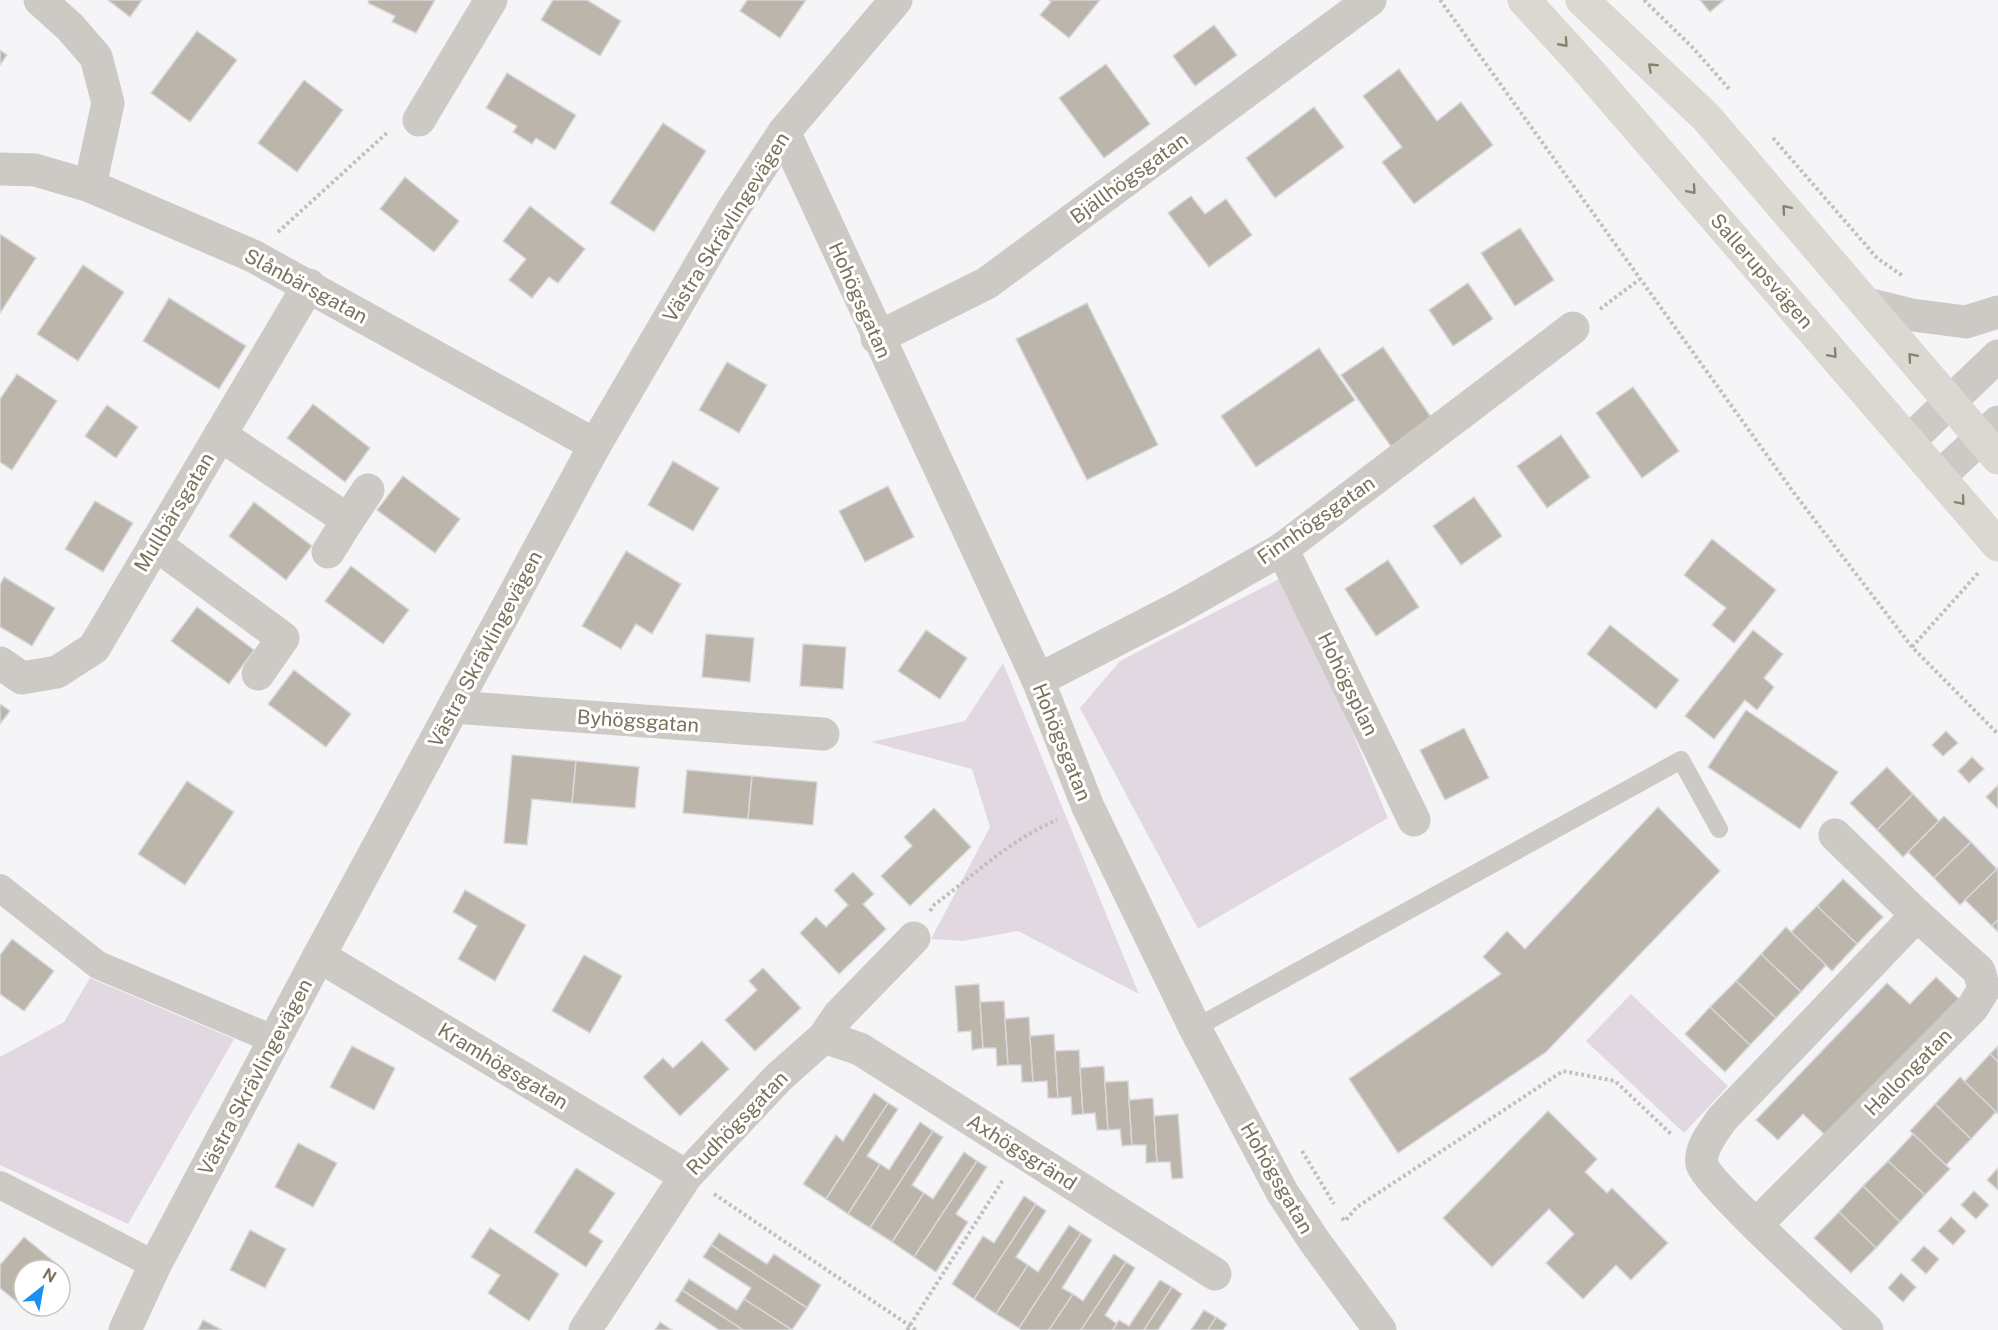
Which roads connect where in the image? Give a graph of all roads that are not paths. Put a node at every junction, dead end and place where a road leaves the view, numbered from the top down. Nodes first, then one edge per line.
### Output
1 (40, 0) edge
2 (491, 0) edge
3 (896, 0) edge
4 (1370, 0) edge
5 (1524, 0) edge
6 (1582, 0) edge
7 (419, 120) road end
8 (784, 132) junction
9 (0, 169) edge
10 (90, 186) junction
11 (309, 285) junction
12 (1867, 304) junction
13 (1998, 312) edge
14 (1573, 328) road end
15 (877, 338) junction
16 (1998, 356) edge
17 (1950, 402) junction
18 (220, 435) junction
19 (1992, 439) edge
20 (1909, 441) junction
21 (595, 445) junction
22 (1939, 477) junction
23 (368, 490) dead end
24 (348, 520) junction
25 (155, 544) junction
26 (1282, 549) junction
27 (328, 552) dead end
28 (1990, 557) edge
29 (0, 663) edge
30 (258, 674) dead end
31 (1038, 680) junction
32 (454, 707) junction
33 (822, 734) dead end
34 (1414, 820) dead end
35 (1719, 829) dead end
36 (1835, 835) dead end
37 (7, 893) edge
38 (1917, 915) junction
39 (914, 938) road end
40 (319, 956) junction
41 (1195, 1028) junction
42 (824, 1037) junction
43 (275, 1040) junction
44 (686, 1176) junction
45 (0, 1185) edge
46 (1757, 1224) junction
47 (155, 1265) junction
48 (1215, 1274) dead end
49 (125, 1330) edge
50 (585, 1330) edge
51 (1380, 1330) edge
52 (1867, 1330) edge

1 - 10 street
2 - 7 street
3 - 8 street, Västra Skrävlingevägen
4 - 15 street, Bjällhögsgatan
5 -> 20 main road, Sallerupsvägen
12 -> 6 main road
8 - 15 street, Hohögsgatan
8 - 21 street, Västra Skrävlingevägen
9 - 10 street, Slånbärsgatan
10 - 11 street, Slånbärsgatan
11 - 18 street, Mullbärsgatan
11 - 21 street, Slånbärsgatan
12 - 13 street
17 -> 12 main road
14 - 26 street, Finnhögsgatan
15 - 31 street, Hohögsgatan
16 - 17 street
17 - 19 main road
17 - 20 street
18 - 24 street
18 - 25 street, Mullbärsgatan
19 - 22 street
20 - 22 main road, Sallerupsvägen
21 - 32 street, Västra Skrävlingevägen
22 -> 28 main road, Sallerupsvägen
23 - 24 street
24 - 27 street
25 - 29 street, Mullbärsgatan
25 - 30 street
26 - 31 street, Finnhögsgatan
26 - 34 street, Hohögsplan
31 - 41 street, Hohögsgatan
32 - 33 street, Byhögsgatan
32 - 40 street, Västra Skrävlingevägen
35 - 41 lane
36 - 38 street, Hallongatan
37 - 43 street
38 - 46 street
38 - 46 street, Hallongatan
39 - 42 street, Rudhögsgatan
40 - 43 street, Västra Skrävlingevägen
40 - 44 street, Kramhögsgatan
41 - 51 street, Hohögsgatan
42 - 44 street, Rudhögsgatan
42 - 48 street, Axhögsgränd
43 - 47 street, Västra Skrävlingevägen
44 - 50 street, Rudhögsgatan
45 - 47 street
46 - 52 street
47 - 49 street, Västra Skrävlingevägen

